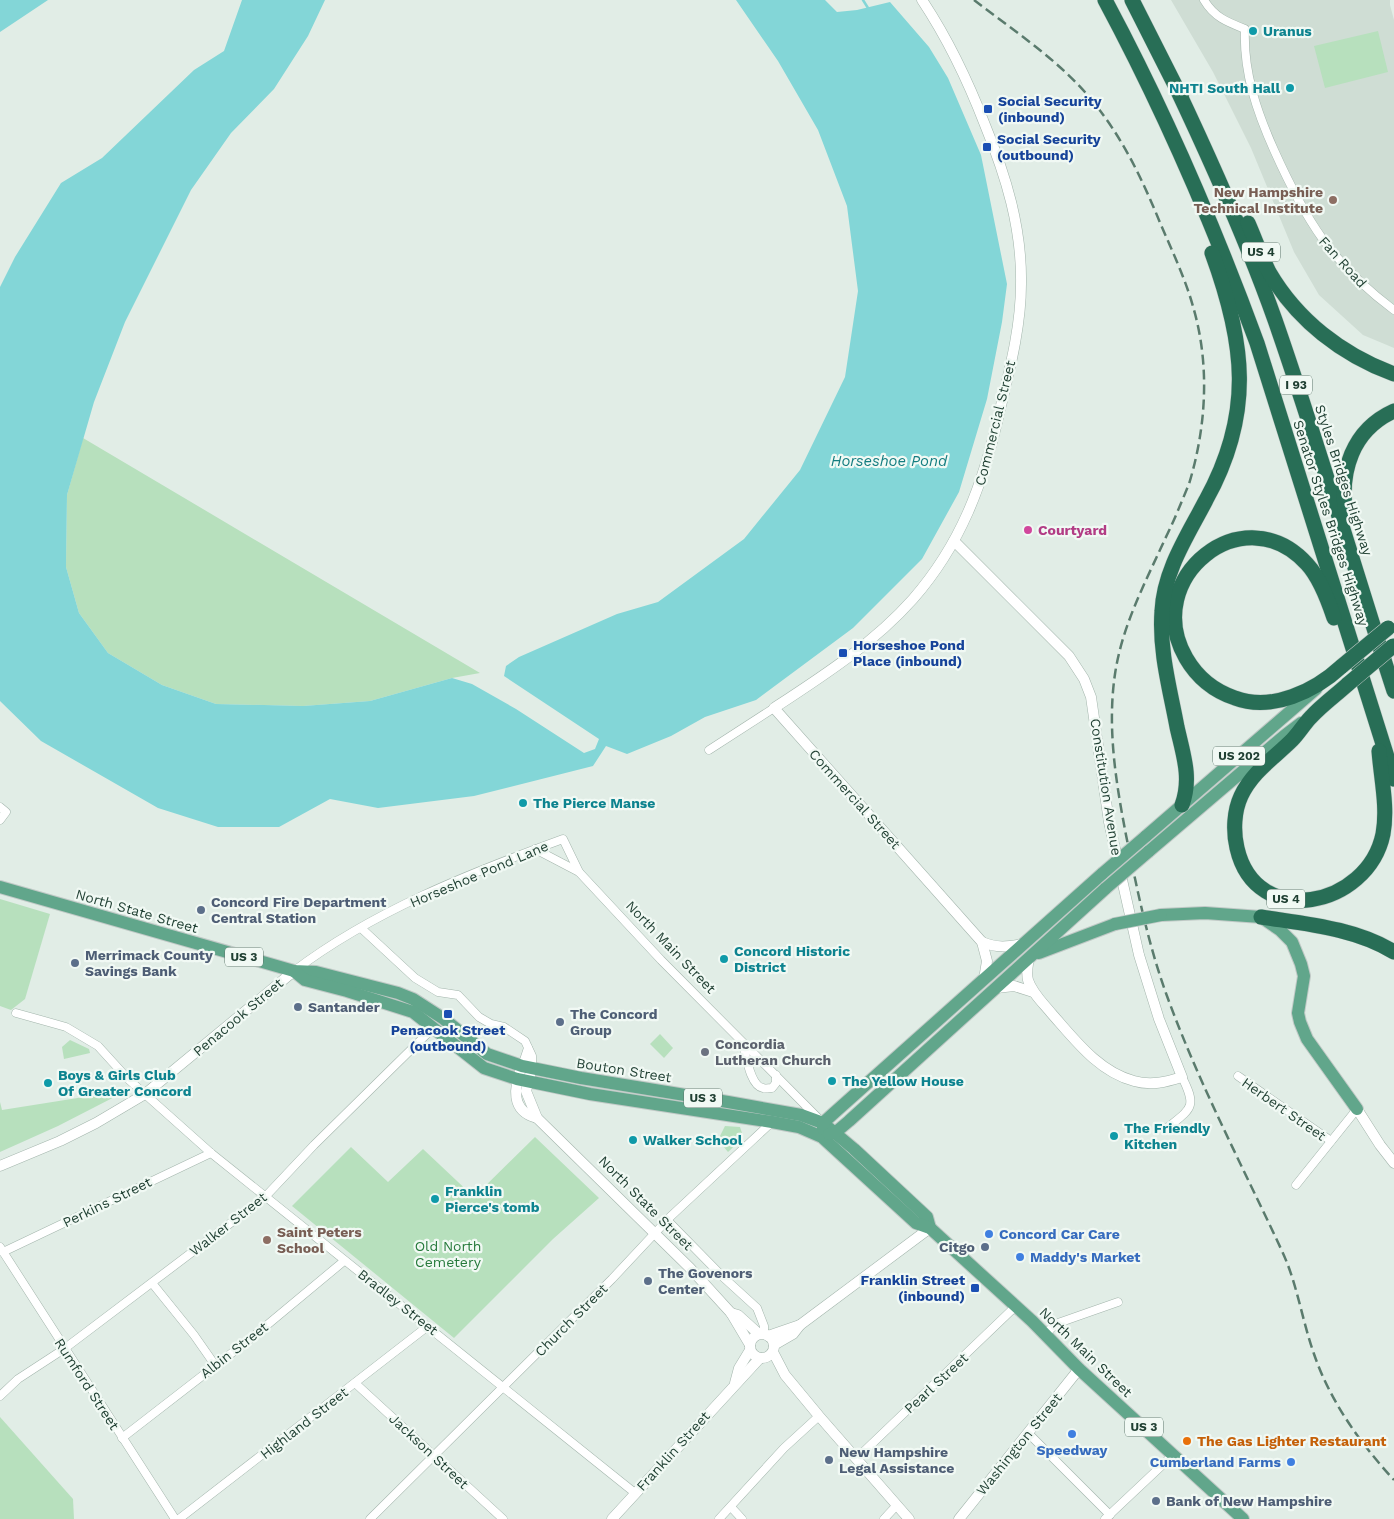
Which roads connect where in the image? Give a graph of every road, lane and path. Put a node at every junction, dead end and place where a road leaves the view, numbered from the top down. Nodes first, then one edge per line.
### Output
1 (922, 0) edge
2 (1105, 0) edge
3 (1132, 0) edge
4 (1204, 0) edge
5 (1176, 87) junction
6 (1184, 163) junction
7 (1394, 310) edge
8 (1394, 374) edge
9 (1394, 410) edge
10 (954, 542) junction
11 (1352, 556) junction
12 (1391, 625) edge
13 (1394, 646) edge
14 (1338, 670) junction
15 (1364, 682) junction
16 (1394, 691) edge
17 (774, 708) junction
18 (1312, 715) junction
19 (1377, 727) junction
20 (709, 750) dead end
21 (1394, 779) edge
22 (1182, 805) junction
23 (3, 810) edge
24 (0, 820) edge
25 (563, 839) joint
26 (535, 849) junction
27 (579, 872) junction
28 (0, 887) edge
29 (1261, 917) junction
30 (362, 928) junction
31 (982, 942) junction
32 (1023, 944) junction
33 (1394, 952) edge
34 (1030, 957) junction
35 (294, 971) junction
36 (984, 979) junction
37 (995, 988) junction
38 (1033, 992) junction
39 (972, 999) junction
40 (16, 1013) dead end
41 (434, 1027) junction
42 (742, 1042) junction
43 (527, 1068) junction
44 (776, 1075) junction
45 (1238, 1076) dead end
46 (1182, 1077) junction
47 (522, 1081) junction
48 (145, 1094) junction
49 (1357, 1109) junction
50 (772, 1122) junction
51 (824, 1123) junction
52 (1167, 1128) dead end
53 (836, 1132) junction
54 (822, 1137) junction
55 (1331, 1142) junction
56 (211, 1153) junction
57 (1394, 1163) edge
58 (0, 1166) edge
59 (1296, 1185) dead end
60 (265, 1197) junction
61 (666, 1220) junction
62 (930, 1228) junction
63 (656, 1233) junction
64 (2, 1250) edge
65 (344, 1261) junction
66 (152, 1283) junction
67 (1118, 1302) dead end
68 (1016, 1306) junction
69 (731, 1313) junction
70 (800, 1325) junction
71 (428, 1326) junction
72 (1045, 1334) junction
73 (764, 1335) junction
74 (750, 1347) junction
75 (774, 1348) junction
76 (64, 1349) junction
77 (761, 1358) junction
78 (215, 1365) junction
79 (1080, 1369) junction
80 (785, 1374) junction
81 (355, 1383) junction
82 (735, 1384) junction
83 (503, 1387) junction
84 (0, 1396) edge
85 (819, 1416) junction
86 (1028, 1433) junction
87 (122, 1438) junction
88 (432, 1455) junction
89 (1173, 1455) junction
90 (856, 1459) junction
91 (635, 1493) junction
92 (896, 1506) junction
93 (731, 1507) junction
94 (1107, 1517) edge
95 (1241, 1518) edge
96 (175, 1519) edge
97 (179, 1519) edge
98 (370, 1519) edge
99 (503, 1519) edge
100 (612, 1519) edge
101 (719, 1519) edge
102 (742, 1519) edge
103 (884, 1519) edge
104 (909, 1519) edge
105 (959, 1519) edge

1 - 10 street, Commercial Street
2 - 6 highway, Senator Styles Bridges Highway / I 93
3 - 5 highway, I 93
4 - 7 street, Fan Road
5 - 8 highway, US 4
5 - 11 highway, Styles Bridges Highway / I 93
6 - 15 highway, Senator Styles Bridges Highway / I 93
6 - 22 highway
9 - 11 highway
10 - 17 street, Commercial Street
10 - 46 street, Constitution Avenue
11 - 16 highway, Styles Bridges Highway / I 93
12 - 14 highway, bridge
13 - 18 highway, bridge
14 - 15 highway
14 - 22 main road, US 202
15 - 19 highway, Senator Styles Bridges Highway / I 93
17 - 20 street
17 - 31 street, Commercial Street
18 - 19 highway, US 4
18 - 34 main road, US 202, bridge
19 - 21 highway, I 93
22 - 32 main road, US 202, bridge
23 - 24 street
25 - 26 street, Horseshoe Pond Lane
25 - 27 street, North Main Street
26 - 27 street, North Main Street
26 - 30 street, Horseshoe Pond Lane
27 - 42 street, North Main Street
28 - 35 main road, North State Street / US 3
29 - 33 highway
29 - 34 main road, bridge
29 - 49 main road
30 - 35 street, Horseshoe Pond Lane
30 - 43 street
31 - 32 street
31 - 36 street
32 - 36 main road, US 202
34 - 37 main road, US 202
34 - 38 street
35 - 41 main road, North State Street / US 3
35 - 43 main road, North State Street / US 3
35 - 48 street, Penacook Street
36 - 39 main road, US 202
37 - 38 street
37 - 39 main road, US 202
38 - 46 street
39 - 51 main road, US 202
39 - 53 main road, US 202
40 - 48 street, Bradley Street
41 - 47 main road, North State Street / US 3
41 - 60 street, Walker Street
42 - 44 street, North Main Street
42 - 44 street, North Main Street
43 - 47 street, North State Street
43 - 51 main road, Bouton Street / US 3
44 - 51 street, North Main Street
45 - 55 street, Herbert Street
46 - 52 street
47 - 50 main road, Bouton Street / US 3
47 - 63 street, North State Street
48 - 56 street, Bradley Street
48 - 58 street, Penacook Street
49 - 55 street
49 - 57 street
50 - 54 main road, Bouton Street / US 3
50 - 61 street, Church Street
51 - 53 main road, Bouton Street / US 3
51 - 54 main road
53 - 54 main road, US 202
53 - 62 main road, North Main Street / US 3
54 - 62 main road, North Main Street / US 3
55 - 59 street
56 - 60 street, Bradley Street
56 - 64 street, Perkins Street
60 - 65 street, Bradley Street
60 - 66 street, Walker Street
61 - 63 street, Church Street
61 - 73 street
62 - 68 main road, North Main Street / US 3
62 - 70 street
63 - 69 street, North State Street
63 - 83 street, Church Street
64 - 76 street, Rumford Street
65 - 71 street, Bradley Street
65 - 78 street, Albin Street
66 - 76 street, Walker Street
66 - 78 street
67 - 72 street
68 - 72 main road, North Main Street / US 3
68 - 90 street, Pearl Street
69 - 73 street, North State Street
69 - 74 street, North State Street
70 - 73 street
70 - 75 street
71 - 81 street, Highland Street
71 - 83 street, Bradley Street
72 - 79 main road, North Main Street / US 3
73 - 74 street
73 - 75 street
74 - 77 street
74 - 82 street, Franklin Street
75 - 77 street
75 - 80 street
76 - 84 street, Walker Street
76 - 87 street, Rumford Street
77 - 80 street
77 - 82 street, Franklin Street
78 - 87 street, Albin Street
79 - 86 street, Washington Street
79 - 89 main road, North Main Street / US 3
80 - 85 street
81 - 88 street, Jackson Street
81 - 97 street, Highland Street
82 - 91 street, Franklin Street
83 - 88 street, Church Street
83 - 91 street, Bradley Street
85 - 90 street
85 - 93 street
86 - 94 street
86 - 105 street, Washington Street
87 - 96 street, Rumford Street
88 - 98 street, Church Street
88 - 99 street, Jackson Street
89 - 94 street
89 - 95 main road, North Main Street / US 3
90 - 92 street
91 - 100 street, Franklin Street
92 - 103 street
92 - 104 street
93 - 101 street
93 - 102 street

